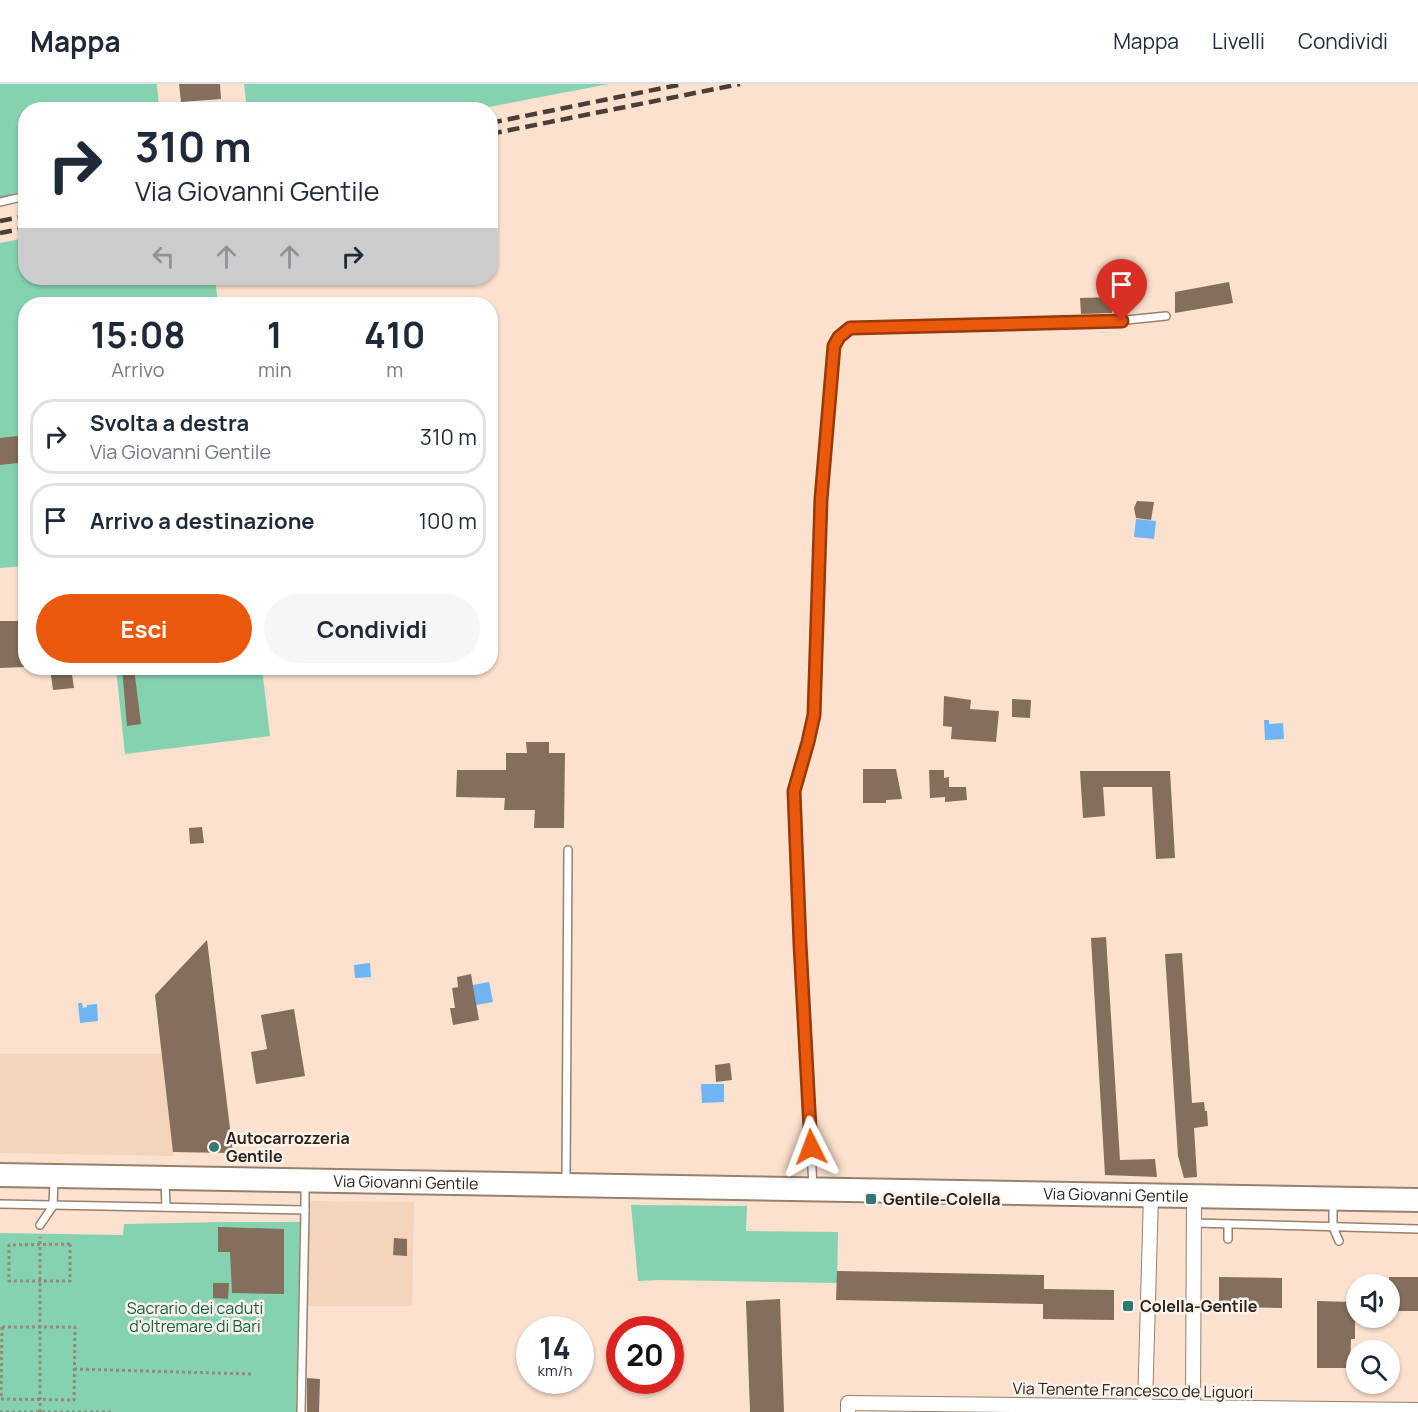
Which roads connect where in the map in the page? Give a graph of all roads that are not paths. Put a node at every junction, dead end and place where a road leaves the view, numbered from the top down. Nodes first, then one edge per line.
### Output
1 (18, 198) edge
2 (0, 202) edge
3 (1166, 316) dead end
4 (568, 850) dead end
5 (0, 1175) edge
6 (54, 1176) junction
7 (165, 1179) junction
8 (305, 1181) junction
9 (566, 1186) junction
10 (813, 1189) junction
11 (1150, 1195) junction
12 (1194, 1196) junction
13 (1333, 1198) junction
14 (1418, 1200) edge
15 (0, 1204) edge
16 (54, 1206) junction
17 (166, 1207) junction
18 (305, 1210) junction
19 (1194, 1223) junction
20 (1228, 1224) junction
21 (40, 1225) road end
22 (1333, 1227) junction
23 (1418, 1229) edge
24 (1228, 1239) dead end
25 (1339, 1241) dead end
26 (1145, 1406) junction
27 (1193, 1406) junction
28 (848, 1408) edge
29 (1276, 1410) edge
30 (1418, 1410) edge
31 (301, 1412) edge

1 - 2 lane
3 - 10 lane
4 - 9 lane
5 - 6 main road, Via Giovanni Gentile
6 - 7 main road, Via Giovanni Gentile
6 - 16 lane
7 - 8 main road, Via Giovanni Gentile
7 - 17 lane
8 - 9 main road, Via Giovanni Gentile
8 - 18 lane
9 - 10 main road, Via Giovanni Gentile
10 - 11 main road, Via Giovanni Gentile
11 - 12 main road, Via Giovanni Gentile
11 - 26 street
12 - 13 main road, Via Giovanni Gentile
12 - 19 street
13 - 14 main road, Via Giovanni Gentile
13 - 22 lane
15 - 16 lane
16 - 17 lane
16 - 21 lane
17 - 18 lane
18 - 31 lane
19 - 20 lane
19 - 27 street
20 - 22 lane
20 - 24 lane
22 - 23 lane
22 - 25 lane
26 - 27 street, Via Tenente Francesco de Liguori
26 - 28 street, Via Tenente Francesco de Liguori
27 - 29 street, Via Tenente Francesco de Liguori
29 - 30 street, Via Tenente Francesco de Liguori

